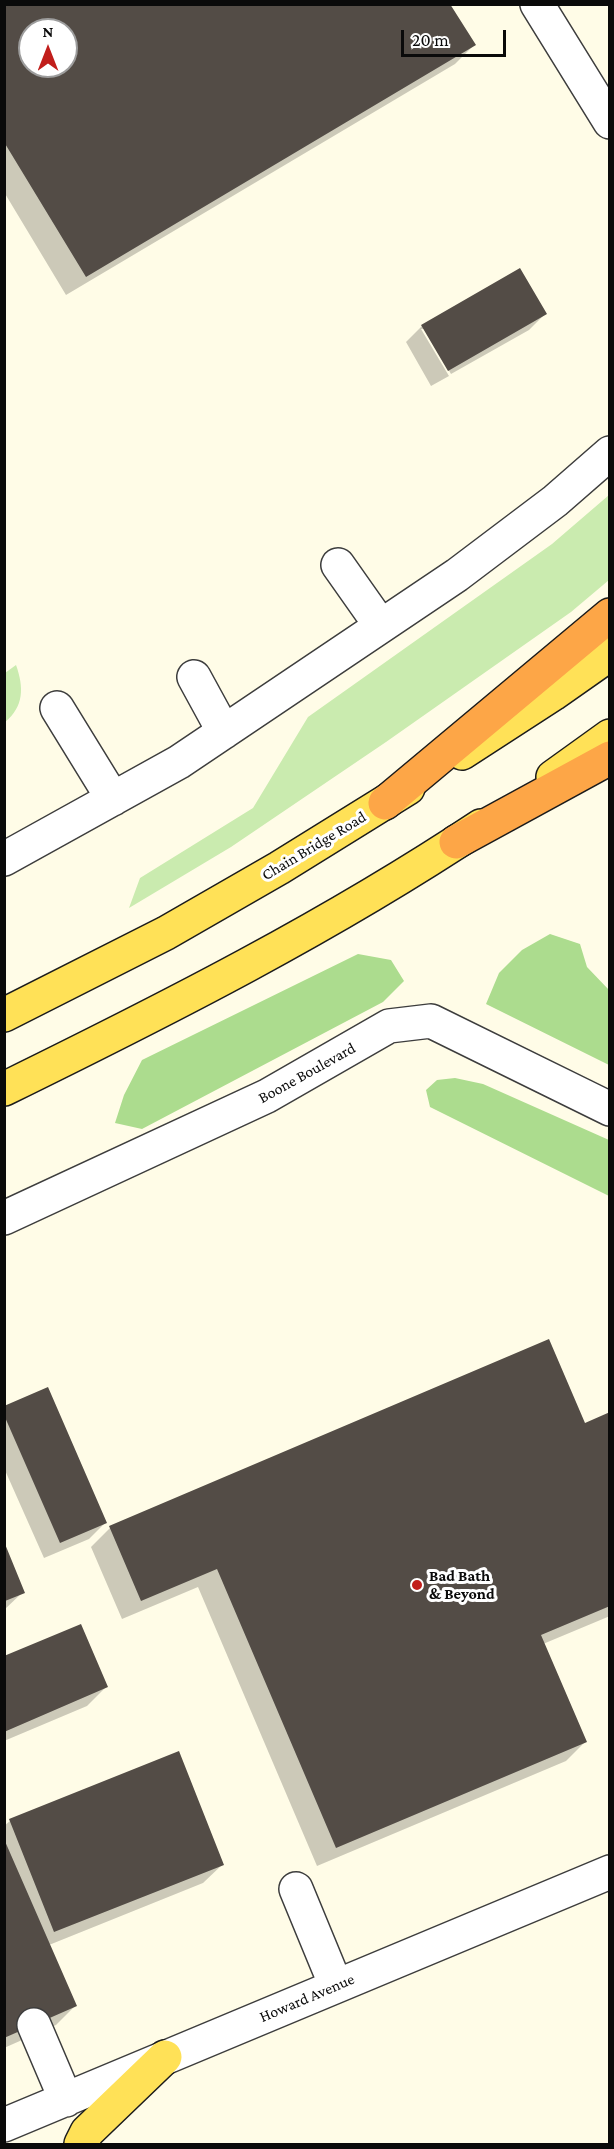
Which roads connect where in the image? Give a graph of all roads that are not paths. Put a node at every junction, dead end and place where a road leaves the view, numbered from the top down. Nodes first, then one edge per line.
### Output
1 (537, 4) edge
2 (609, 122) edge
3 (609, 453) edge
4 (338, 565) dead end
5 (609, 615) edge
6 (381, 626) junction
7 (609, 654) edge
8 (194, 677) dead end
9 (57, 708) dead end
10 (224, 732) junction
11 (609, 736) edge
12 (609, 758) edge
13 (114, 798) junction
14 (385, 803) junction
15 (456, 842) junction
16 (4, 859) edge
17 (4, 1015) edge
18 (4, 1089) edge
19 (609, 1108) edge
20 (4, 1218) edge
21 (609, 1872) edge
22 (296, 1889) dead end
23 (336, 1986) junction
24 (34, 2025) dead end
25 (165, 2057) junction
26 (66, 2100) junction
27 (4, 2125) edge
28 (81, 2145) edge

1 - 2 street
3 - 6 street
4 - 6 street
5 - 14 highway
6 - 10 street
7 - 14 main road, Chain Bridge Road
8 - 10 street
9 - 13 street
10 - 13 street
11 - 15 main road
12 - 15 highway
13 - 16 street
14 - 17 main road, Chain Bridge Road
15 - 18 main road
19 - 20 street, Boone Boulevard
21 - 23 street, Howard Avenue
22 - 23 street
23 - 25 street, Howard Avenue
24 - 26 street
25 - 26 street, Howard Avenue
25 - 28 main road
26 - 27 street, Howard Avenue

